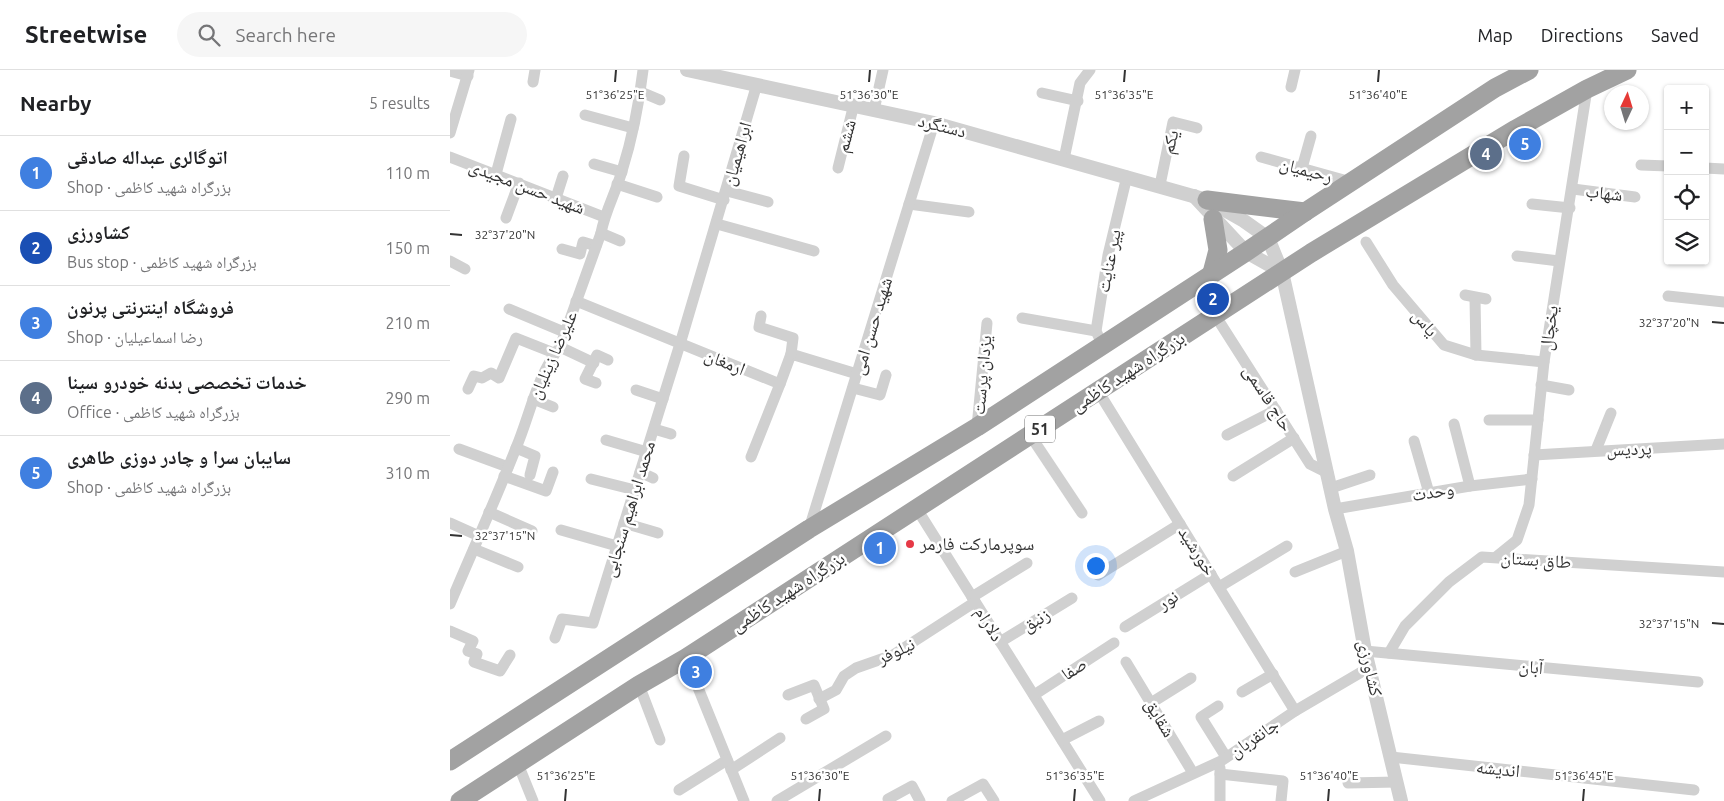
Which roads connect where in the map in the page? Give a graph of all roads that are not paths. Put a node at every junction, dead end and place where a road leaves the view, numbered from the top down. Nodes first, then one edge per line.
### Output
1 (643, 70) edge
2 (687, 70) edge
3 (883, 70) edge
4 (1090, 70) edge
5 (1295, 70) edge
6 (1529, 70) edge
7 (1627, 70) edge
8 (450, 72) edge
9 (468, 73) edge
10 (757, 84) junction
11 (1291, 87) dead end
12 (1587, 88) junction
13 (641, 92) junction
14 (1042, 93) dead end
15 (660, 100) dead end
16 (1078, 101) junction
17 (854, 104) junction
18 (874, 110) junction
19 (585, 116) dead end
20 (510, 119) dead end
21 (934, 123) junction
22 (633, 128) junction
23 (1198, 128) dead end
24 (450, 133) edge
25 (1311, 136) dead end
26 (684, 156) dead end
27 (450, 157) edge
28 (1261, 157) dead end
29 (1064, 159) junction
30 (594, 164) dead end
31 (1641, 165) dead end
32 (1664, 166) edge
33 (838, 168) dead end
34 (1302, 168) junction
35 (1709, 168) edge
36 (1724, 169) edge
37 (622, 172) junction
38 (496, 174) junction
39 (563, 176) dead end
40 (1127, 176) junction
41 (1351, 182) junction
42 (519, 184) junction
43 (618, 184) junction
44 (1160, 185) junction
45 (1573, 189) junction
46 (726, 195) junction
47 (1635, 196) dead end
48 (656, 197) dead end
49 (556, 198) junction
50 (1200, 198) junction
51 (768, 202) dead end
52 (908, 204) junction
53 (1532, 204) dead end
54 (1570, 208) junction
55 (969, 212) dead end
56 (1304, 212) junction
57 (604, 217) junction
58 (506, 218) dead end
59 (1214, 219) junction
60 (717, 224) junction
61 (601, 233) junction
62 (1268, 238) junction
63 (620, 241) dead end
64 (1366, 242) dead end
65 (596, 246) junction
66 (562, 249) dead end
67 (814, 251) dead end
68 (1246, 252) junction
69 (1517, 256) dead end
70 (450, 261) edge
71 (1559, 261) junction
72 (466, 269) dead end
73 (1282, 272) junction
74 (1212, 273) junction
75 (1668, 296) dead end
76 (1475, 297) dead end
77 (576, 301) junction
78 (1724, 302) edge
79 (509, 309) dead end
80 (1215, 315) junction
81 (761, 316) dead end
82 (1022, 318) dead end
83 (987, 323) dead end
84 (564, 332) junction
85 (1099, 339) junction
86 (680, 344) junction
87 (557, 350) junction
88 (791, 354) junction
89 (1476, 355) junction
90 (608, 360) dead end
91 (1544, 362) junction
92 (594, 363) junction
93 (857, 374) junction
94 (886, 375) dead end
95 (596, 383) dead end
96 (780, 384) junction
97 (1541, 385) junction
98 (853, 388) junction
99 (468, 389) dead end
100 (636, 390) dead end
101 (1569, 390) dead end
102 (1098, 391) junction
103 (533, 399) junction
104 (663, 399) junction
105 (554, 407) dead end
106 (1276, 410) junction
107 (1611, 413) dead end
108 (1489, 420) dead end
109 (1538, 420) junction
110 (1454, 424) dead end
111 (977, 427) junction
112 (654, 429) junction
113 (671, 434) dead end
114 (1227, 435) dead end
115 (1030, 436) junction
116 (1294, 438) junction
117 (606, 440) dead end
118 (1414, 441) dead end
119 (1724, 444) edge
120 (516, 448) junction
121 (458, 449) dead end
122 (1596, 450) junction
123 (646, 452) junction
124 (1534, 455) junction
125 (751, 457) dead end
126 (506, 471) junction
127 (553, 472) dead end
128 (640, 472) junction
129 (1328, 473) junction
130 (530, 474) dead end
131 (1370, 475) dead end
132 (1234, 476) dead end
133 (653, 478) dead end
134 (591, 479) dead end
135 (1532, 479) junction
136 (1470, 486) junction
137 (1331, 488) junction
138 (635, 490) junction
139 (1430, 493) junction
140 (916, 509) junction
141 (1335, 509) junction
142 (489, 512) junction
143 (1082, 512) dead end
144 (450, 523) edge
145 (624, 523) junction
146 (1180, 524) junction
147 (809, 529) junction
148 (561, 530) dead end
149 (532, 531) dead end
150 (658, 533) dead end
151 (479, 536) junction
152 (617, 546) junction
153 (1287, 546) dead end
154 (474, 549) junction
155 (1347, 551) junction
156 (1496, 557) junction
157 (1027, 563) dead end
158 (518, 567) dead end
159 (1295, 572) dead end
160 (1724, 572) edge
161 (1211, 574) junction
162 (1098, 575) dead end
163 (455, 579) edge
164 (1220, 587) junction
165 (1072, 598) dead end
166 (973, 599) junction
167 (450, 604) edge
168 (1125, 627) dead end
169 (450, 630) edge
170 (555, 638) dead end
171 (1000, 642) junction
172 (1114, 643) dead end
173 (1365, 651) junction
174 (1389, 653) junction
175 (510, 655) dead end
176 (686, 658) junction
177 (1126, 662) dead end
178 (1370, 667) junction
179 (1273, 674) junction
180 (1191, 678) dead end
181 (1698, 682) dead end
182 (639, 686) junction
183 (1242, 692) dead end
184 (788, 695) dead end
185 (1034, 695) junction
186 (819, 699) junction
187 (1151, 703) junction
188 (1218, 706) dead end
189 (1296, 711) junction
190 (806, 719) dead end
191 (1099, 721) dead end
192 (886, 736) dead end
193 (780, 738) dead end
194 (660, 740) dead end
195 (1062, 740) junction
196 (1391, 757) junction
197 (1224, 759) junction
198 (450, 761) edge
199 (518, 764) junction
200 (729, 765) junction
201 (1193, 773) junction
202 (1220, 774) junction
203 (1397, 782) junction
204 (1348, 783) dead end
205 (679, 790) dead end
206 (1694, 790) dead end
207 (888, 799) dead end
208 (460, 801) edge
209 (533, 801) edge
210 (744, 801) edge
211 (777, 801) edge
212 (920, 801) edge
213 (952, 801) edge
214 (994, 801) edge
215 (1100, 801) edge
216 (1134, 801) edge
217 (1220, 801) edge
218 (1281, 801) edge
219 (1401, 801) edge

1 - 13 street, علیرضا زینلیان
2 - 10 street, دستگرد
3 - 18 street
4 - 16 street
5 - 11 street
6 - 41 highway, بزرگراه شهید کاظمی / 51
7 - 12 highway, بزرگراه شهید کاظمی / 51
8 - 9 street
9 - 24 street
10 - 17 street, دستگرد
10 - 46 street, ابراهیمیان
12 - 45 street, یخچال
12 - 73 highway, بزرگراه شهید کاظمی / 51
13 - 15 street
13 - 22 street, علیرضا زینلیان
14 - 16 street
16 - 29 street
17 - 18 street, دستگرد
17 - 33 street, ششم
18 - 21 street, دستگرد
19 - 22 street
20 - 38 street
21 - 29 street, دستگرد
21 - 52 street, شهید حسن امی
22 - 37 street, علیرضا زینلیان
23 - 44 street, یکم
25 - 34 street
26 - 46 street
27 - 38 street, شهید حسن مجیدی
28 - 34 street, رحیمیان
29 - 40 street, دستگرد
30 - 37 street
31 - 32 street
34 - 41 street, رحیمیان
35 - 36 street
37 - 43 street, علیرضا زینلیان
38 - 42 street, شهید حسن مجیدی
39 - 49 street
40 - 44 street, دستگرد
40 - 85 street, پیر عنایت
41 - 56 highway, بزرگراه شهید کاظمی / 51
42 - 49 street, شهید حسن مجیدی
42 - 58 street
43 - 48 street
43 - 57 street, علیرضا زینلیان
44 - 50 street, دستگرد
45 - 47 street, شهاب
45 - 54 street, یخچال
46 - 51 street
46 - 60 street, ابراهیمیان
49 - 57 street, شهید حسن مجیدی
50 - 56 highway
50 - 59 street
50 - 62 street, دستگرد
52 - 55 street
52 - 93 street, شهید حسن امی
53 - 54 street
54 - 71 street, یخچال
56 - 62 highway, بزرگراه شهید کاظمی / 51
57 - 61 street, علیرضا زینلیان
59 - 68 street
59 - 74 highway
60 - 67 street
60 - 86 street, ابراهیمیان
61 - 63 street
61 - 65 street, علیرضا زینلیان
62 - 68 highway, بزرگراه شهید کاظمی / 51
62 - 73 street, کشاورزی
64 - 89 street, یاس
65 - 66 street
65 - 77 street, علیرضا زینلیان
68 - 73 street
68 - 74 highway, بزرگراه شهید کاظمی / 51
69 - 71 street
70 - 72 street
71 - 91 street, یخچال
73 - 80 highway, بزرگراه شهید کاظمی / 51
73 - 129 street, کشاورزی
74 - 85 highway, بزرگراه شهید کاظمی / 51
75 - 78 street
76 - 89 street
77 - 84 street, علیرضا زینلیان
77 - 86 street, ارمغان
79 - 84 street
80 - 102 highway, بزرگراه شهید کاظمی / 51
80 - 106 street, حاج قاسمی
81 - 88 street
82 - 85 street
83 - 111 street, یزدان پرست
84 - 87 street, علیرضا زینلیان
85 - 111 highway, بزرگراه شهید کاظمی / 51
86 - 96 street, ارمغان
86 - 104 street, محمد ابراهیم سنجابی
87 - 92 street
87 - 99 street
87 - 103 street, علیرضا زینلیان
88 - 93 street
88 - 96 street
89 - 91 street, یاس
90 - 92 street
91 - 97 street, یخچال
92 - 95 street
93 - 98 street, شهید حسن امی
94 - 98 street
96 - 125 street
97 - 101 street
97 - 109 street, یخچال
98 - 147 street, شهید حسن امی
100 - 104 street
102 - 115 highway, بزرگراه شهید کاظمی / 51
102 - 146 street, خورشید
103 - 105 street
103 - 120 street, علیرضا زینلیان
104 - 112 street, محمد ابراهیم سنجابی
106 - 114 street
106 - 116 street, حاج قاسمی
107 - 122 street
108 - 109 street
109 - 124 street, یخچال
110 - 136 street
111 - 147 highway, بزرگراه شهید کاظمی / 51
112 - 113 street
112 - 123 street, محمد ابراهیم سنجابی
115 - 140 highway, بزرگراه شهید کاظمی / 51
115 - 143 street
116 - 129 street, حاج قاسمی
116 - 132 street
117 - 123 street
118 - 139 street
119 - 122 street, پردیس
120 - 126 street, علیرضا زینلیان
120 - 130 street
121 - 126 street
122 - 124 street, پردیس
123 - 128 street, محمد ابراهیم سنجابی
124 - 135 street, یخچال
126 - 127 street
126 - 142 street, علیرضا زینلیان
128 - 133 street
128 - 138 street, محمد ابراهیم سنجابی
129 - 137 street, کشاورزی
131 - 137 street
134 - 138 street
135 - 136 street, وحدت
135 - 156 street, یخچال
136 - 139 street, وحدت
137 - 141 street, کشاورزی
138 - 145 street, محمد ابراهیم سنجابی
139 - 141 street, وحدت
140 - 166 street, دلارام
140 - 176 highway, بزرگراه شهید کاظمی / 51
141 - 155 street, کشاورزی
142 - 149 street
142 - 151 street, علیرضا زینلیان
144 - 151 street
145 - 150 street
145 - 152 street, محمد ابراهیم سنجابی
146 - 161 street, خورشید
146 - 162 street
147 - 198 highway, بزرگراه شهید کاظمی / 51
148 - 152 street
151 - 154 street, علیرضا زینلیان
152 - 170 street, محمد ابراهیم سنجابی
153 - 164 street
154 - 158 street
154 - 163 street, علیرضا زینلیان
155 - 159 street
155 - 173 street, کشاورزی
156 - 160 street, طاق بستان
156 - 174 street, طاق بستان
157 - 166 street, نیلوفر
161 - 164 street, خورشید
161 - 168 street, نور
163 - 167 street, علیرضا زینلیان
164 - 179 street, خورشید
165 - 171 street, زنبق
166 - 171 street, دلارام
166 - 186 street, نیلوفر
169 - 175 street
171 - 185 street, دلارام
172 - 185 street, صفا
173 - 174 street, آبان
173 - 178 street, کشاورزی
174 - 181 street, آبان
176 - 182 highway, بزرگراه شهید کاظمی / 51
176 - 200 street
177 - 187 street, شقایق
178 - 189 street, جانقربان
178 - 196 street, کشاورزی
179 - 183 street
179 - 189 street, خورشید
180 - 187 street
182 - 194 street
182 - 199 highway, بزرگراه شهید کاظمی / 51
184 - 186 street
185 - 195 street, دلارام
186 - 190 street
187 - 201 street, شقایق
188 - 197 street
189 - 197 street, جانقربان
191 - 195 street
192 - 211 street
193 - 200 street
195 - 215 street, دلارام
196 - 203 street, کشاورزی
196 - 206 street, اندیشه
197 - 201 street, جانقربان
197 - 202 street
199 - 208 highway, بزرگراه شهید کاظمی / 51
199 - 209 street
200 - 205 street
200 - 210 street
201 - 216 street, جانقربان
202 - 217 street
202 - 218 street
203 - 204 street
203 - 219 street, کشاورزی
207 - 212 street
213 - 214 street

